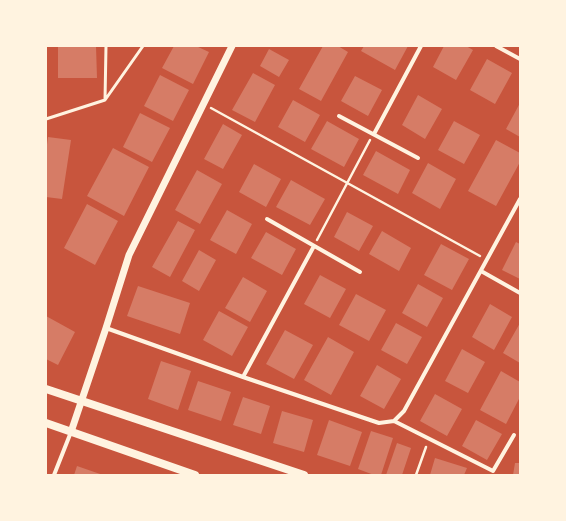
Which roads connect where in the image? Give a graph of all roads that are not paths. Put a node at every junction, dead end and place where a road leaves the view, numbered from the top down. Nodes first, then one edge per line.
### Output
1 (106, 46) edge
2 (143, 46) edge
3 (232, 46) edge
4 (421, 46) edge
5 (496, 46) edge
6 (520, 59) edge
7 (105, 100) junction
8 (339, 116) dead end
9 (46, 119) edge
10 (374, 134) junction
11 (418, 158) dead end
12 (520, 199) edge
13 (267, 219) dead end
14 (314, 246) junction
15 (481, 271) junction
16 (360, 272) dead end
17 (520, 293) edge
18 (106, 328) junction
19 (243, 377) junction
20 (46, 389) edge
21 (82, 402) junction
22 (394, 421) junction
23 (46, 423) edge
24 (71, 432) junction
25 (514, 435) dead end
26 (54, 475) edge
27 (195, 475) edge
28 (304, 475) edge

1 - 7 lane
2 - 7 lane
3 - 18 street
4 - 10 street
5 - 6 street
7 - 9 lane
8 - 10 street
10 - 11 street
12 - 15 street
13 - 14 street
14 - 16 street
14 - 19 street
15 - 17 street
15 - 22 street
18 - 19 street
18 - 21 street
19 - 22 street
20 - 21 main road
21 - 24 street
21 - 28 main road
22 - 25 street
23 - 24 main road
24 - 26 street
24 - 27 main road

